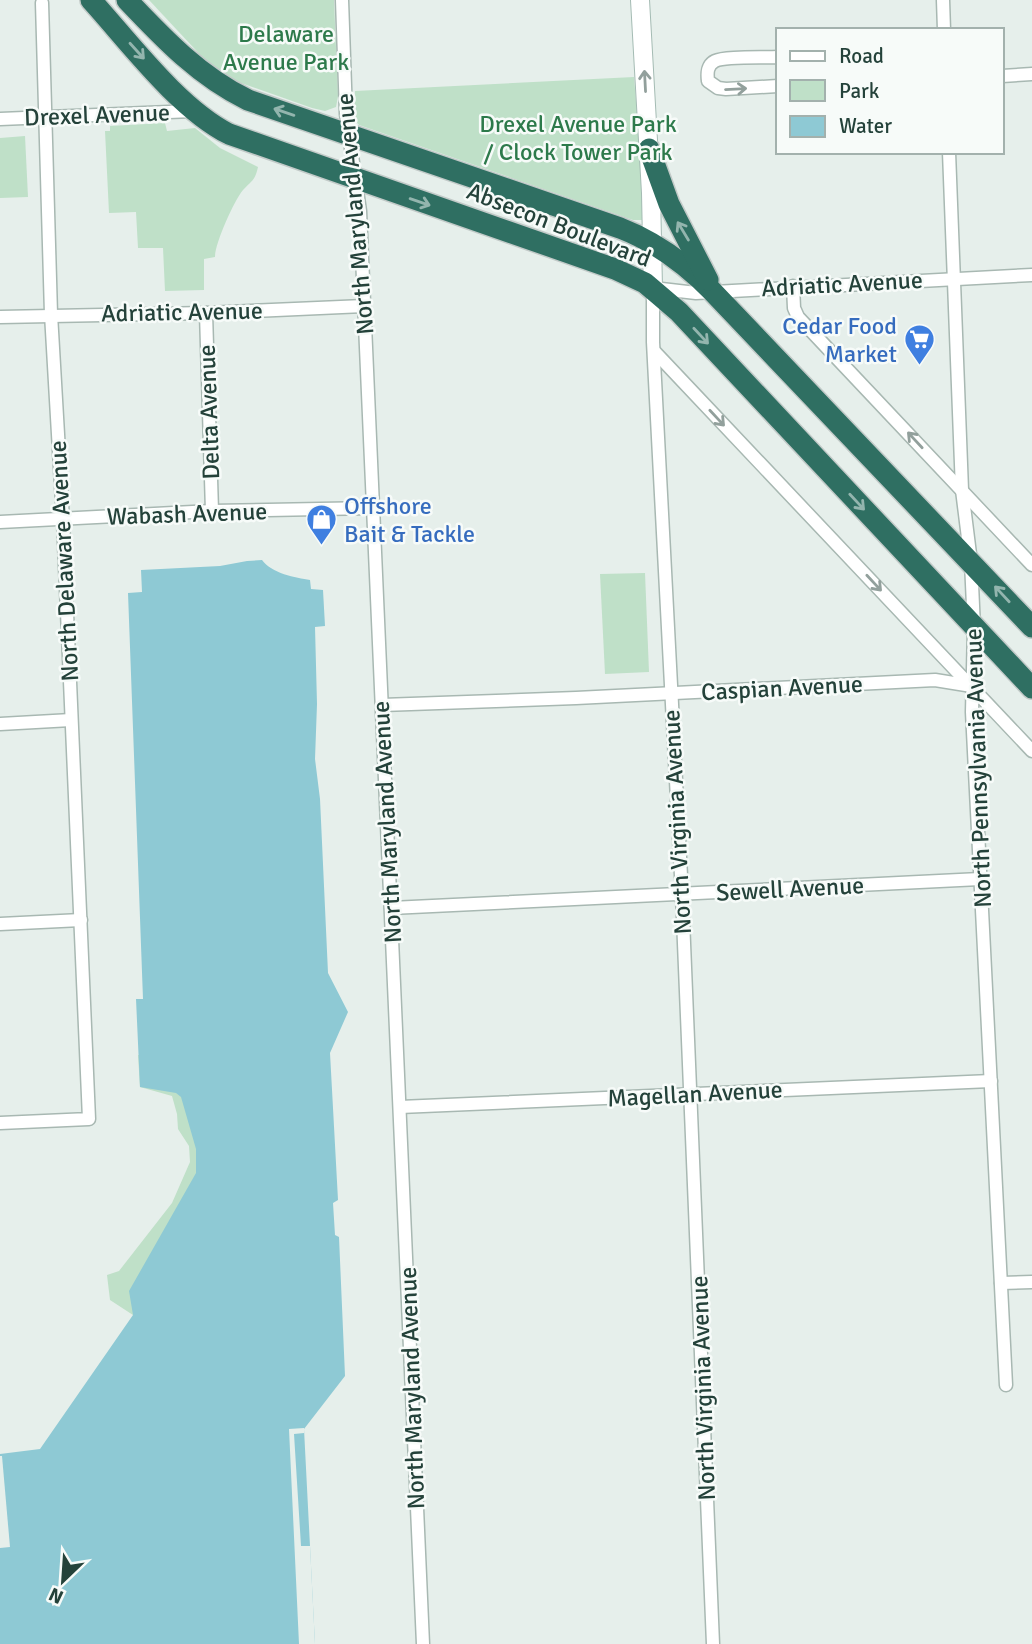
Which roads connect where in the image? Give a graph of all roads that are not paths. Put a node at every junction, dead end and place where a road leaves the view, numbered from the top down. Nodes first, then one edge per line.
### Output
1 (91, 0) edge
2 (127, 0) edge
3 (342, 0) edge
4 (640, 0) edge
5 (943, 0) edge
6 (42, 3) dead end
7 (944, 28) edge
8 (776, 57) edge
9 (1032, 74) edge
10 (1004, 76) edge
11 (776, 86) edge
12 (193, 111) junction
13 (46, 118) junction
14 (0, 119) edge
15 (348, 135) junction
16 (649, 149) junction
17 (949, 154) edge
18 (356, 180) junction
19 (652, 243) junction
20 (1032, 275) edge
21 (953, 279) junction
22 (793, 286) junction
23 (653, 288) junction
24 (713, 292) junction
25 (364, 306) junction
26 (206, 313) junction
27 (51, 314) junction
28 (0, 317) edge
29 (654, 351) junction
30 (962, 490) junction
31 (373, 508) junction
32 (212, 511) junction
33 (63, 520) junction
34 (0, 522) edge
35 (971, 562) junction
36 (1032, 565) edge
37 (1032, 627) edge
38 (974, 628) junction
39 (972, 686) junction
40 (1032, 688) edge
41 (671, 694) junction
42 (382, 705) junction
43 (72, 720) junction
44 (0, 724) edge
45 (1032, 751) edge
46 (980, 879) junction
47 (682, 895) junction
48 (391, 908) junction
49 (81, 920) junction
50 (0, 924) edge
51 (991, 1081) junction
52 (691, 1096) junction
53 (400, 1107) junction
54 (0, 1123) edge
55 (1032, 1282) edge
56 (1001, 1283) junction
57 (1006, 1385) dead end
58 (423, 1644) edge
59 (713, 1644) edge

1 -> 12 highway, Absecon Boulevard
15 -> 2 highway, Absecon Boulevard
3 - 15 street, North Maryland Avenue
16 -> 4 street, North Virginia Avenue
5 - 7 street
6 - 13 street, North Delaware Avenue
8 -> 11 street
9 - 10 street
12 - 13 street, Drexel Avenue
12 - 18 highway, Absecon Boulevard
13 - 14 street, Drexel Avenue
13 - 27 street, North Delaware Avenue
15 - 18 street, North Maryland Avenue
15 - 19 highway, Absecon Boulevard
16 - 19 street, North Virginia Avenue
24 -> 16 highway
17 - 21 street, North Pennsylvania Avenue
18 -> 23 highway, Absecon Boulevard
18 - 25 street, North Maryland Avenue
19 - 23 street, North Virginia Avenue
19 - 24 highway, Absecon Boulevard
20 - 21 street, Adriatic Avenue
21 - 22 street, Adriatic Avenue
21 - 30 street, North Pennsylvania Avenue
22 - 24 street, Adriatic Avenue
30 -> 22 street
23 - 24 street, Adriatic Avenue
23 - 29 street, North Virginia Avenue
23 -> 38 highway, Absecon Boulevard
24 - 35 highway, Absecon Boulevard
25 - 26 street, Adriatic Avenue
25 - 31 street, North Maryland Avenue
26 - 27 street, Adriatic Avenue
26 - 32 street, Delta Avenue
27 - 28 street, Adriatic Avenue
27 - 33 street, North Delaware Avenue
29 -> 39 street
29 - 41 street, North Virginia Avenue
30 - 35 street, North Pennsylvania Avenue
30 - 36 street
31 - 32 street, Wabash Avenue
31 - 42 street, North Maryland Avenue
32 - 33 street, Wabash Avenue
33 - 34 street, Wabash Avenue
33 - 43 street, North Delaware Avenue
37 -> 35 highway, Absecon Boulevard
35 - 38 street, North Pennsylvania Avenue
38 - 39 street, North Pennsylvania Avenue
38 - 40 highway, Absecon Boulevard
39 - 41 street, Caspian Avenue
39 - 45 street
39 - 46 street, North Pennsylvania Avenue
41 - 42 street, Caspian Avenue
41 - 47 street, North Virginia Avenue
42 - 48 street, North Maryland Avenue
43 - 44 street
43 - 49 street, North Delaware Avenue
46 - 47 street, Sewell Avenue
46 - 51 street, North Pennsylvania Avenue
47 - 48 street, Sewell Avenue
47 - 52 street, North Virginia Avenue
48 - 53 street, North Maryland Avenue
49 - 50 street
49 - 54 street, North Delaware Avenue
51 - 52 street, Magellan Avenue
51 - 56 street, North Pennsylvania Avenue
52 - 53 street, Magellan Avenue
52 - 59 street, North Virginia Avenue
53 - 58 street, North Maryland Avenue
55 - 56 street
56 - 57 street, North Pennsylvania Avenue

